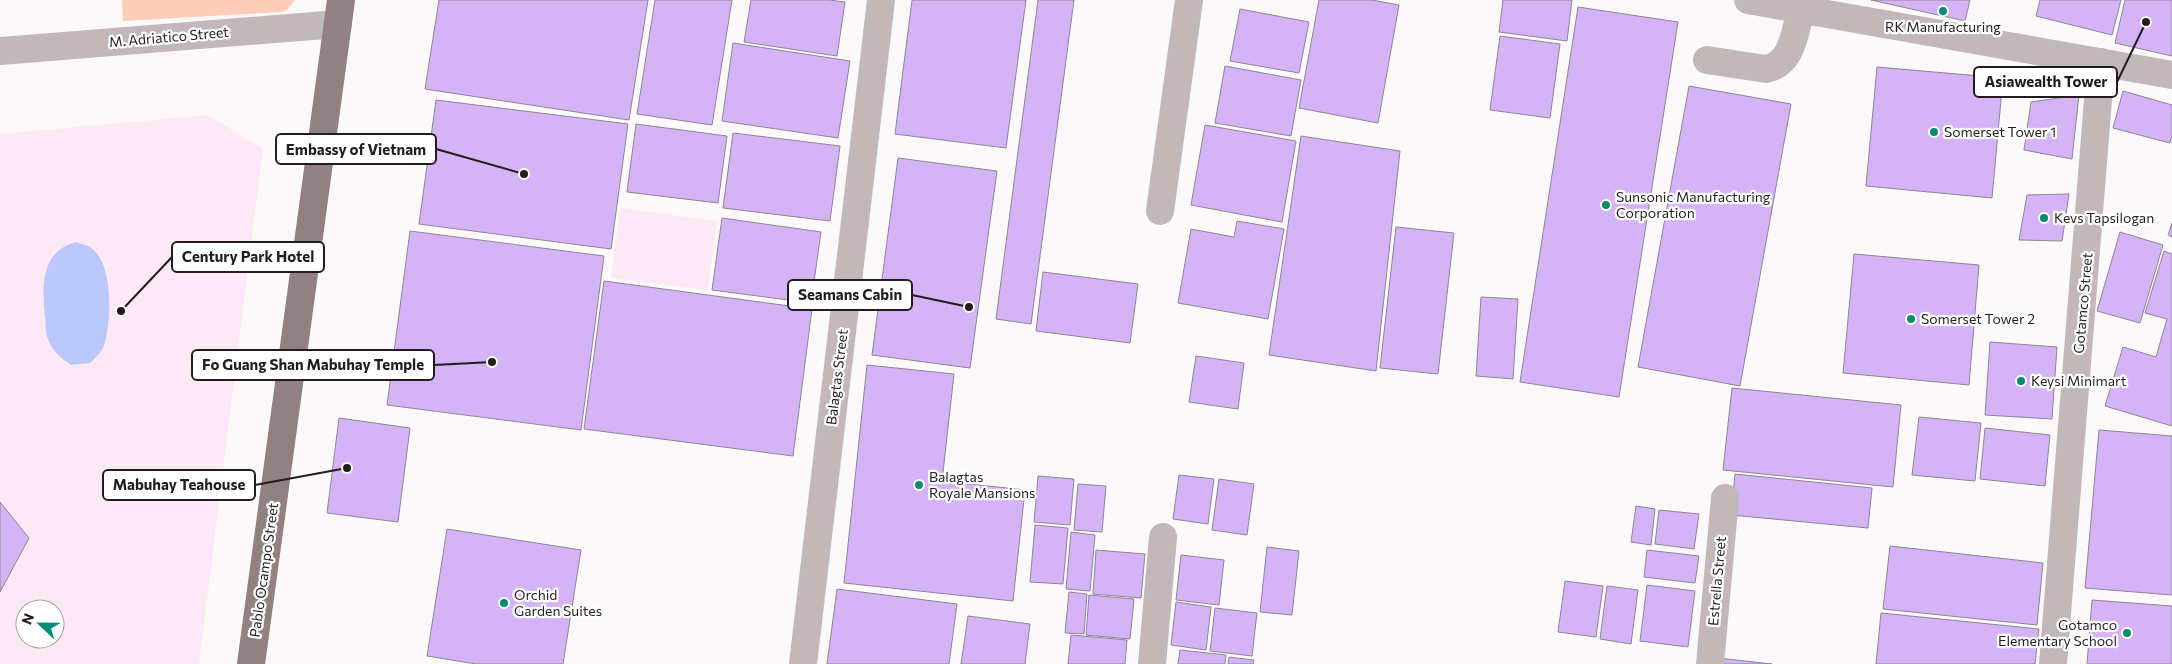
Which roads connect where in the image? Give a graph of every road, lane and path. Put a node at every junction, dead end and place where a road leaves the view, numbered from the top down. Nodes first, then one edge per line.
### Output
1 (881, 0) edge
2 (1189, 0) edge
3 (1748, 0) edge
4 (1801, 9) junction
5 (340, 12) edge
6 (0, 51) edge
7 (1707, 60) dead end
8 (2101, 62) junction
9 (2172, 76) edge
10 (1160, 211) dead end
11 (1725, 498) dead end
12 (1163, 537) dead end
13 (251, 664) edge
14 (802, 664) edge
15 (1152, 664) edge
16 (1710, 664) edge
17 (2053, 664) edge

1 - 14 street, Balagtas Street
2 - 10 street
3 - 4 street
4 - 7 street
4 - 8 street
5 - 6 street, M. Adriatico Street
5 - 13 main road, Pablo Ocampo Street
8 - 9 street
8 - 17 street, Gotamco Street
11 - 16 street, Estrella Street
12 - 15 street

